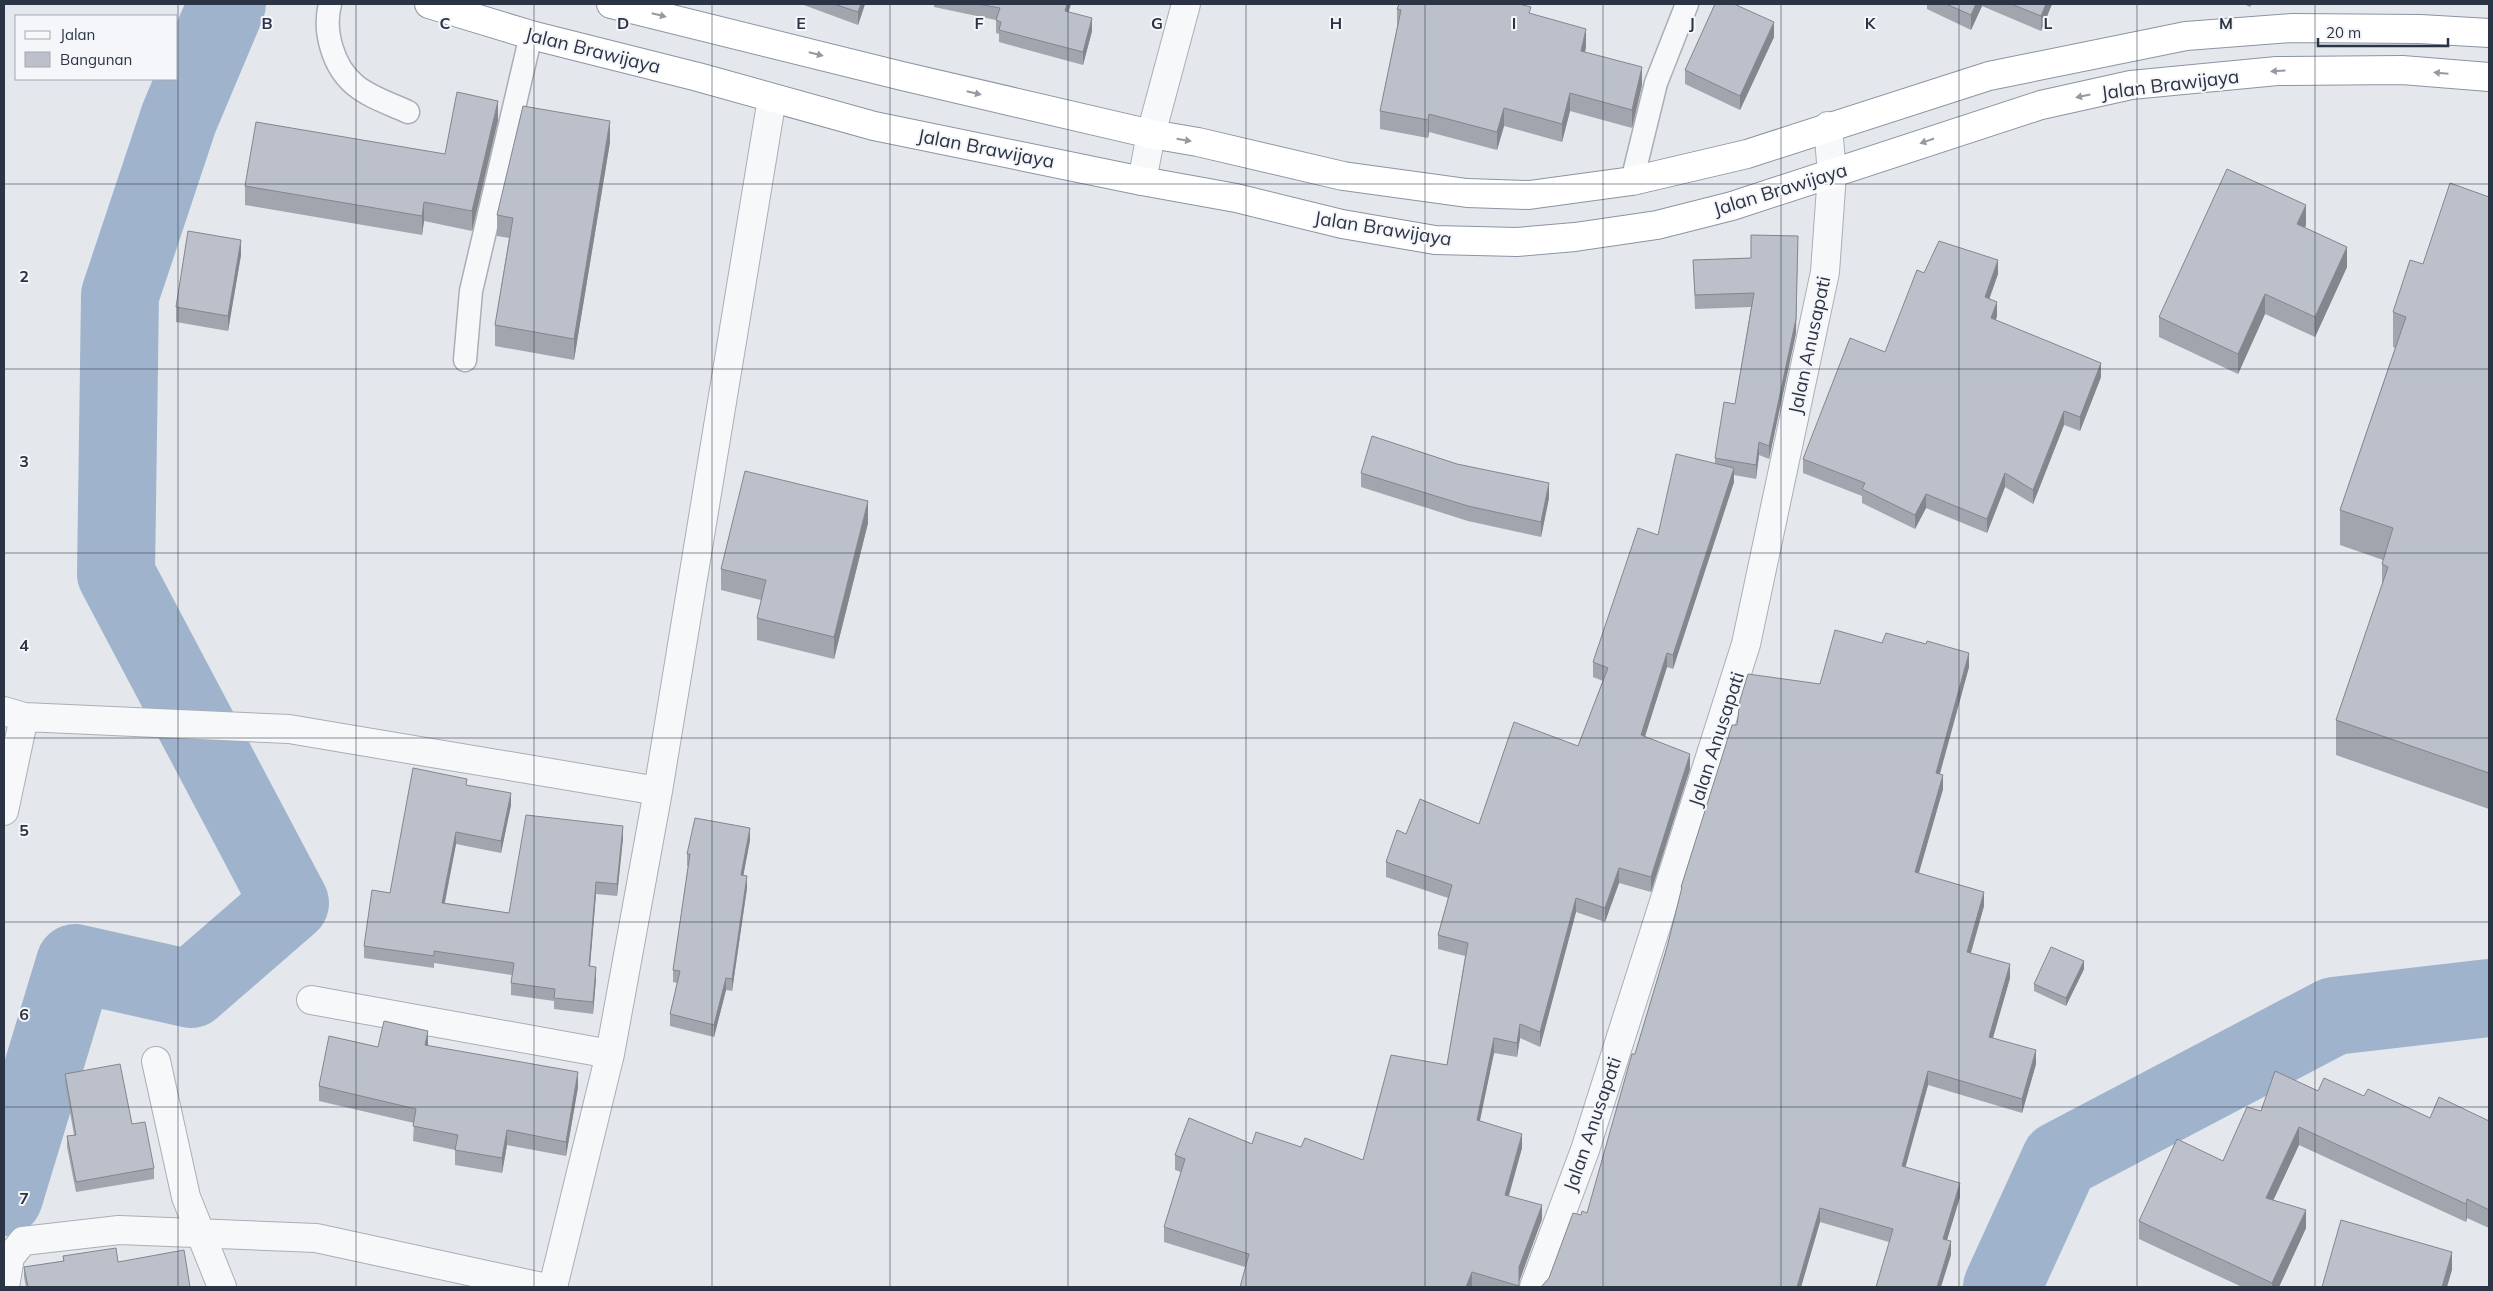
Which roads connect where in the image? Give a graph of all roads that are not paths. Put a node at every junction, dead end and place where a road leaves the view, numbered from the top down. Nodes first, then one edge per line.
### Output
1 (330, 4) edge
2 (430, 4) edge
3 (611, 4) edge
4 (1186, 4) edge
5 (1687, 4) edge
6 (2489, 33) edge
7 (531, 35) junction
8 (2489, 77) edge
9 (772, 98) junction
10 (408, 112) dead end
11 (1828, 126) junction
12 (1151, 134) junction
13 (1832, 174) junction
14 (1142, 181) junction
15 (1632, 181) junction
16 (465, 360) dead end
17 (14, 714) edge
18 (658, 791) junction
19 (4, 811) edge
20 (310, 1000) dead end
21 (610, 1054) junction
22 (156, 1061) dead end
23 (199, 1234) junction
24 (5, 1287) edge
25 (222, 1287) edge
26 (542, 1287) edge
27 (553, 1287) edge
28 (1534, 1287) edge

1 - 10 lane
2 - 7 highway, Jalan Brawijaya
3 -> 12 highway, Jalan Brawijaya
4 - 12 street
5 - 15 lane
6 - 11 highway, Jalan Brawijaya
7 - 9 highway, Jalan Brawijaya
7 - 16 lane
8 -> 13 highway, Jalan Brawijaya
9 - 14 highway, Jalan Brawijaya
9 - 18 street
11 - 13 street, Jalan Anusapati
11 - 15 highway, Jalan Brawijaya
12 - 14 street
12 -> 15 highway, Jalan Brawijaya
13 - 14 highway, Jalan Brawijaya
13 - 28 street, Jalan Anusapati
17 - 18 street
17 - 19 street
18 - 21 street
20 - 21 street
21 - 27 street
22 - 23 street
23 - 24 street
23 - 25 street
23 - 26 street

